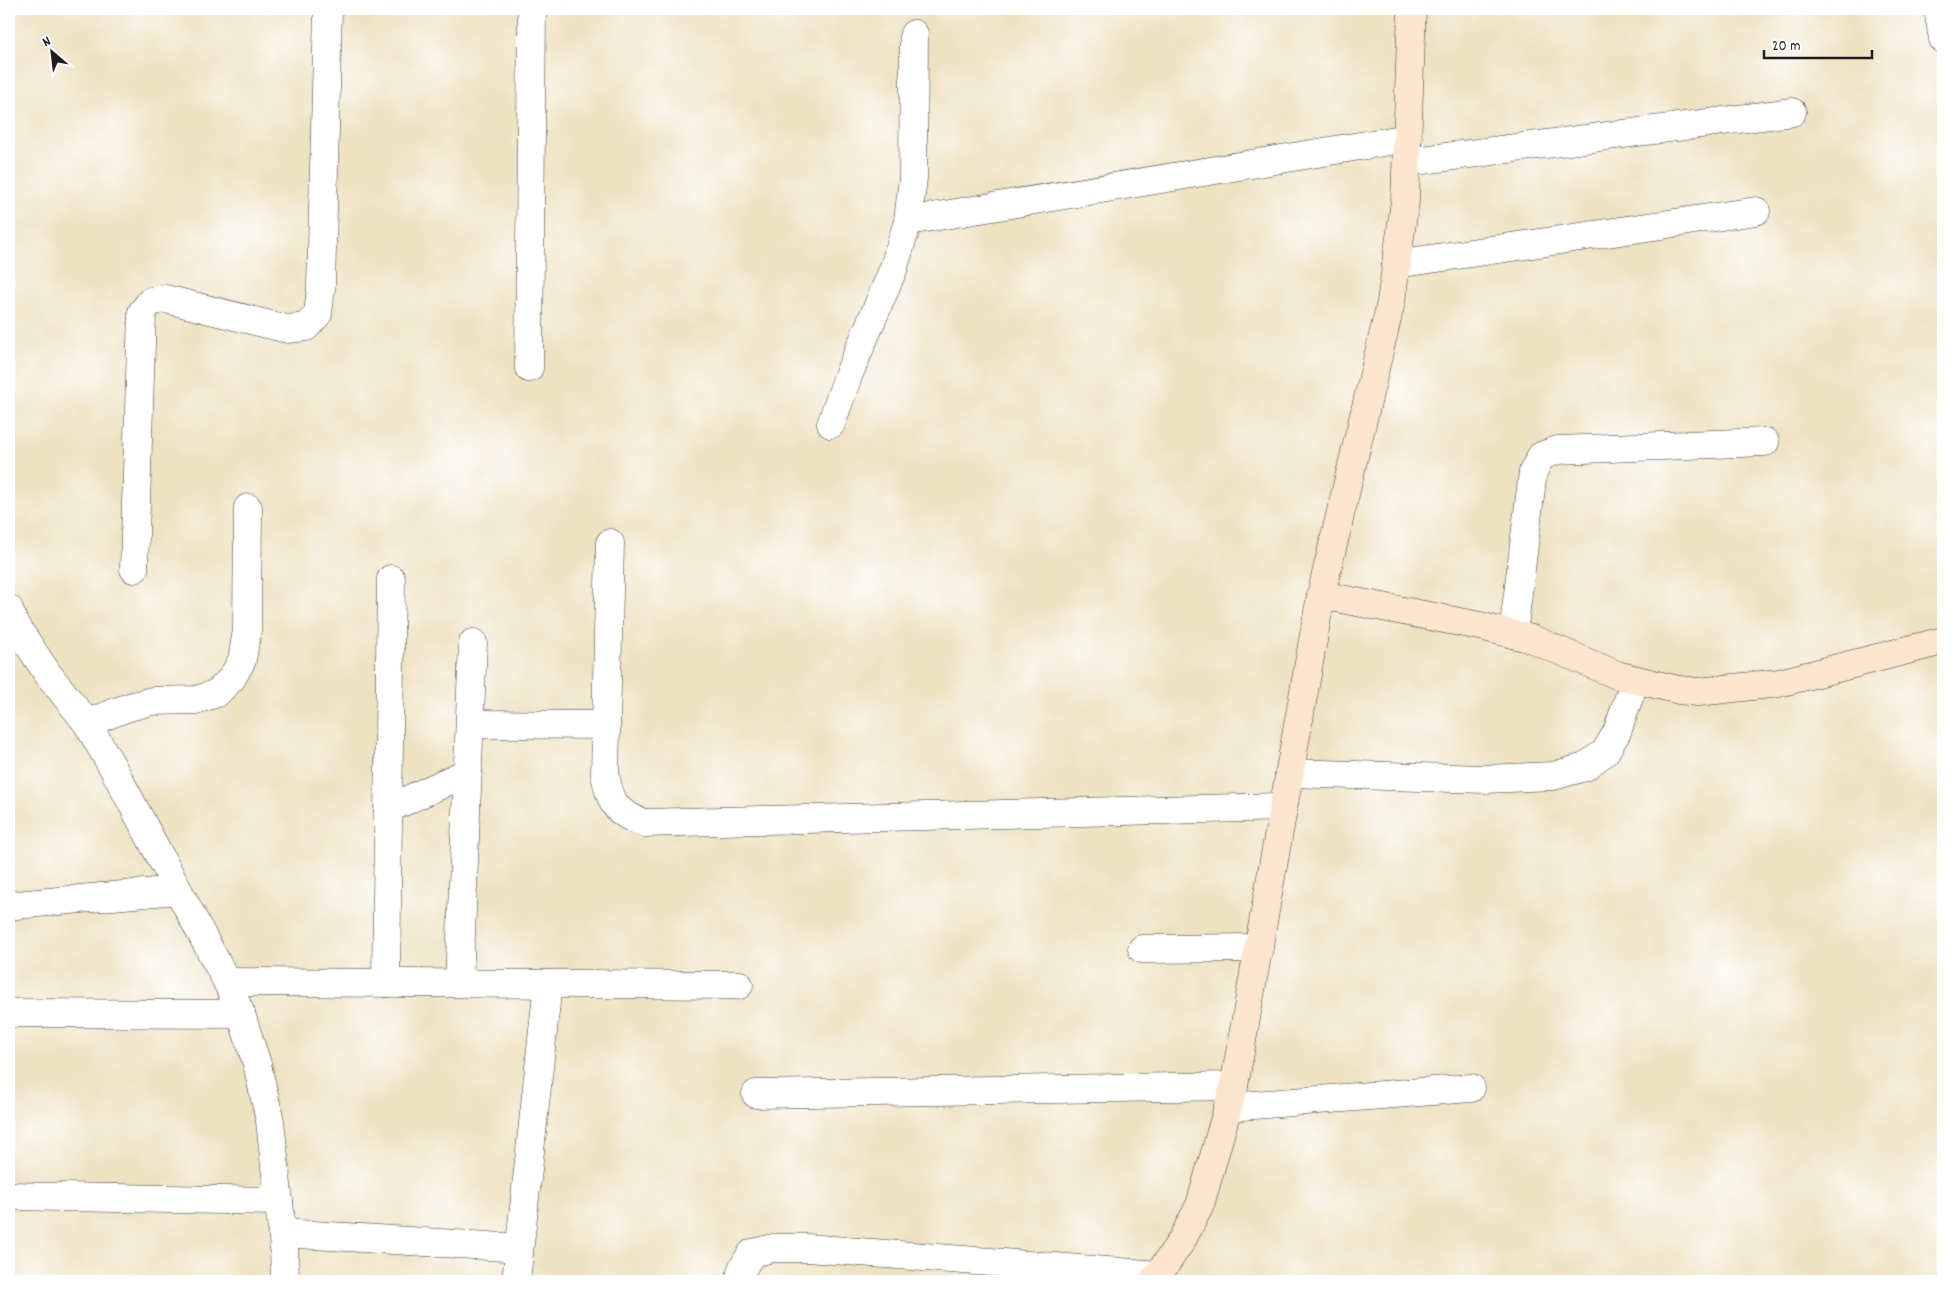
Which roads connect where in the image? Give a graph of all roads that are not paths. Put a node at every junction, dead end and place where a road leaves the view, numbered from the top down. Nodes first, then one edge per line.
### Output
1 (328, 9) edge
2 (532, 9) edge
3 (1412, 9) edge
4 (1938, 9) edge
5 (914, 34) dead end
6 (1943, 39) edge
7 (1792, 112) dead end
8 (1407, 150) junction
9 (1756, 211) dead end
10 (908, 221) junction
11 (1396, 264) junction
12 (530, 368) dead end
13 (832, 424) dead end
14 (1765, 442) dead end
15 (248, 508) dead end
16 (610, 543) dead end
17 (134, 569) dead end
18 (391, 579) dead end
19 (1321, 595) junction
20 (9, 609) edge
21 (1513, 634) junction
22 (1943, 640) edge
23 (473, 643) dead end
24 (1635, 680) junction
25 (87, 723) junction
26 (470, 724) junction
27 (606, 725) junction
28 (468, 772) junction
29 (1289, 773) junction
30 (1283, 807) junction
31 (388, 809) junction
32 (177, 890) junction
33 (16, 905) dead end
34 (1259, 948) junction
35 (1142, 949) dead end
36 (227, 982) junction
37 (386, 983) junction
38 (459, 983) junction
39 (548, 984) junction
40 (739, 985) dead end
41 (9, 1013) edge
42 (242, 1014) junction
43 (1471, 1088) dead end
44 (756, 1094) dead end
45 (1231, 1097) junction
46 (9, 1196) edge
47 (279, 1201) junction
48 (282, 1233) junction
49 (519, 1248) junction
50 (1156, 1278) edge
51 (285, 1281) edge
52 (516, 1281) edge
53 (739, 1281) edge

1 - 17 street
2 - 12 street
3 - 8 street
4 - 6 street
5 - 10 street
7 - 8 street
8 - 10 street
8 - 11 street
9 - 11 street
10 - 13 street
11 - 19 street
14 - 21 street
15 - 25 street
16 - 27 street
18 - 31 street
19 - 21 street
19 - 29 street
20 - 25 street
21 - 24 street
22 - 24 street
23 - 26 street
24 - 29 street
25 - 32 street
26 - 27 street
26 - 28 street
27 - 30 street
28 - 31 street
28 - 38 street
29 - 30 street
30 - 34 street
31 - 37 street
32 - 33 street
32 - 36 street
34 - 35 street
34 - 45 street
36 - 37 street
36 - 42 street
37 - 38 street
38 - 39 street
39 - 40 street
39 - 49 street
41 - 42 street
42 - 47 street
43 - 45 street
44 - 45 street
45 - 50 street
46 - 47 street
47 - 48 street
48 - 49 street
48 - 51 street
49 - 52 street
50 - 53 street

